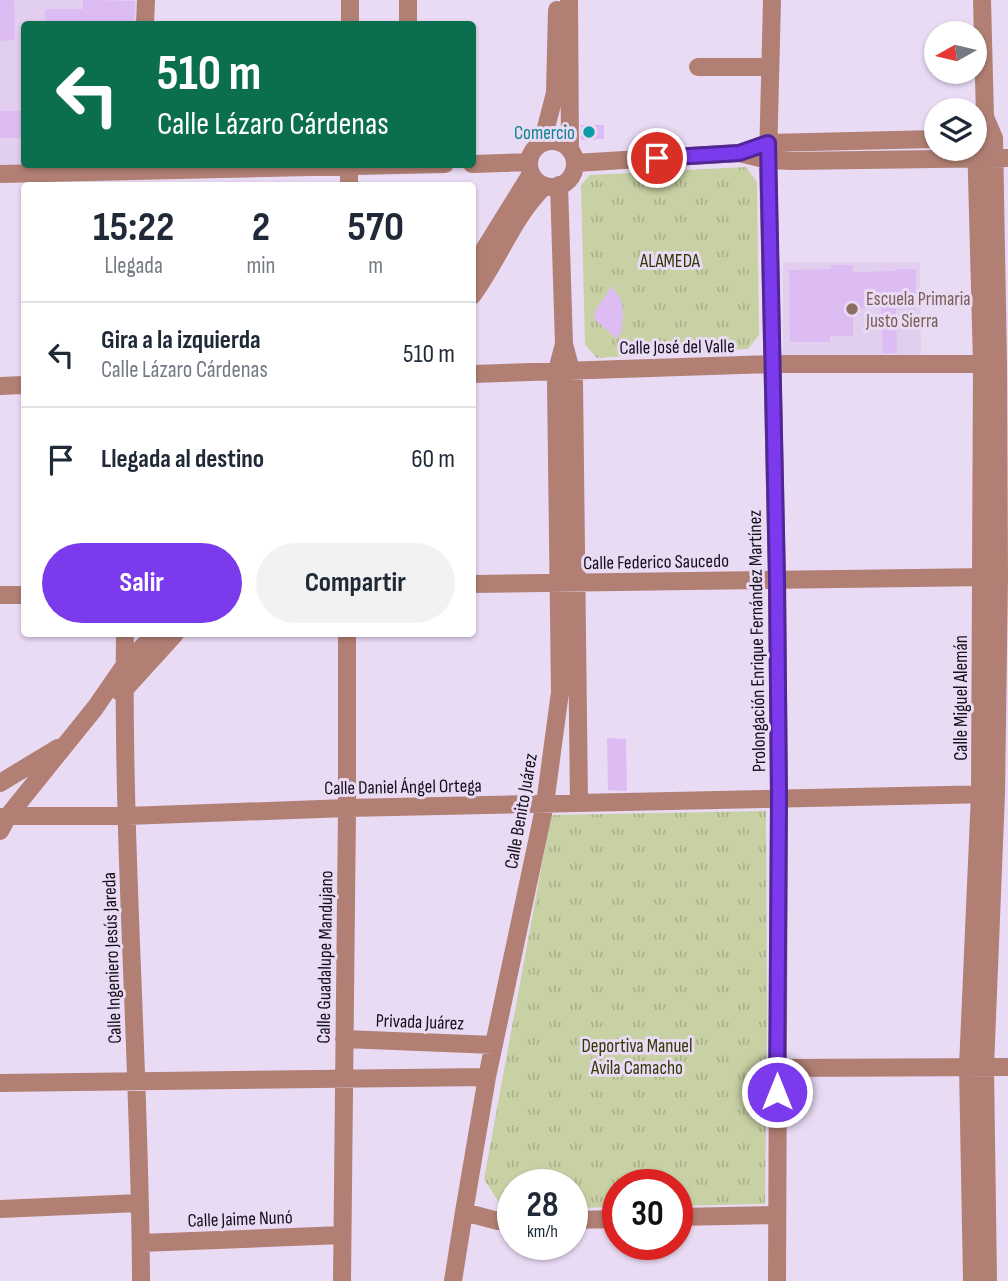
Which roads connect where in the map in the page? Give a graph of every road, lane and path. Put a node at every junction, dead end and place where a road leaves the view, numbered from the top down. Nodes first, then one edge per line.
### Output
1 (146, 0) edge
2 (350, 0) edge
3 (408, 0) edge
4 (558, 0) edge
5 (569, 0) edge
6 (772, 0) edge
7 (982, 0) edge
8 (408, 20) dead end
9 (145, 21) edge
10 (350, 21) edge
11 (698, 67) dead end
12 (770, 67) junction
13 (562, 93) junction
14 (988, 138) edge
15 (924, 140) edge
16 (542, 143) junction
17 (768, 151) junction
18 (572, 156) junction
19 (993, 158) edge
20 (476, 165) edge
21 (397, 168) edge
22 (349, 172) edge
23 (0, 174) edge
24 (141, 174) edge
25 (541, 177) junction
26 (476, 264) edge
27 (476, 290) edge
28 (773, 364) junction
29 (996, 364) edge
30 (564, 370) junction
31 (476, 373) edge
32 (21, 385) edge
33 (0, 386) edge
34 (996, 577) edge
35 (777, 580) junction
36 (567, 583) junction
37 (476, 584) edge
38 (0, 595) edge
39 (21, 595) edge
40 (125, 637) edge
41 (152, 637) edge
42 (172, 637) edge
43 (347, 637) edge
44 (124, 666) junction
45 (125, 689) junction
46 (95, 708) junction
47 (64, 745) junction
48 (0, 783) edge
49 (995, 794) edge
50 (779, 798) junction
51 (579, 803) junction
52 (545, 804) junction
53 (347, 808) junction
54 (127, 816) junction
55 (3, 821) edge
56 (344, 1039) junction
57 (494, 1045) junction
58 (977, 1067) junction
59 (1008, 1067) edge
60 (777, 1068) junction
61 (487, 1077) junction
62 (344, 1080) junction
63 (137, 1082) junction
64 (0, 1083) edge
65 (139, 1203) junction
66 (0, 1209) edge
67 (464, 1212) junction
68 (776, 1215) junction
69 (693, 1217) edge
70 (497, 1221) edge
71 (342, 1235) junction
72 (141, 1243) junction
73 (141, 1281) edge
74 (342, 1281) edge
75 (453, 1281) edge
76 (777, 1281) edge
77 (972, 1281) edge
78 (988, 1281) edge

1 - 9 street
2 - 10 street
3 - 8 street
4 - 13 street
5 - 13 street
6 - 12 street, Prolongación Enrique Fernández Martínez
7 - 14 street, Calle Miguel Alemán
11 - 12 street
12 - 17 street, Prolongación Enrique Fernández Martínez
13 - 16 street
13 - 18 street
14 - 19 street, Calle Miguel Alemán
15 - 17 street
16 - 18 street
16 - 25 street
17 - 18 street
17 - 19 street
17 - 28 street, Prolongación Enrique Fernández Martínez
18 - 25 street
19 - 29 street, Calle Miguel Alemán
20 - 25 street
21 - 22 street
22 - 24 street
23 - 24 street
25 - 26 street
25 - 27 street
25 - 30 street, Calle Benito Juárez
28 - 29 street, Calle José del Valle
28 - 30 street, Calle José del Valle
28 - 35 street, Prolongación Enrique Fernández Martínez
29 - 34 street, Calle Miguel Alemán
30 - 31 street, Calle José del Valle
30 - 36 street, Calle Benito Juárez
32 - 33 street
34 - 35 street, Calle Federico Saucedo
34 - 49 street, Calle Miguel Alemán
35 - 36 street, Calle Federico Saucedo
35 - 50 street, Prolongación Enrique Fernández Martínez
36 - 37 street, Calle Federico Saucedo
36 - 51 street, Calle Benito Juárez
36 - 52 street, Calle Benito Juárez
38 - 39 street
40 - 44 street, Calle Ingeniero Jesús Jareda
41 - 44 street
42 - 45 street
43 - 53 street, Calle Guadalupe Mandujano
44 - 45 street, Calle Ingeniero Jesús Jareda
44 - 46 street
45 - 46 street
45 - 54 street, Calle Ingeniero Jesús Jareda
46 - 47 street
47 - 48 street
47 - 55 street
49 - 50 street, Calle Daniel Ángel Ortega
49 - 58 street, Calle Miguel Alemán
50 - 51 street, Calle Daniel Ángel Ortega
50 - 60 street, Prolongación Enrique Fernández Martínez
51 - 52 street, Calle Daniel Ángel Ortega
52 - 53 street, Calle Daniel Ángel Ortega
52 - 57 street, Calle Benito Juárez
53 - 54 street, Calle Daniel Ángel Ortega
53 - 56 street, Calle Guadalupe Mandujano
54 - 55 street, Calle Daniel Ángel Ortega
54 - 63 street, Calle Ingeniero Jesús Jareda
56 - 57 street, Privada Juárez
56 - 62 street, Calle Guadalupe Mandujano
57 - 61 street, Calle Benito Juárez
58 - 59 street
58 - 60 street
58 - 77 street, Calle Miguel Alemán
58 - 78 street, Calle Miguel Alemán
60 - 68 street, Prolongación Enrique Fernández Martínez
61 - 62 street
61 - 67 street, Calle Benito Juárez
62 - 63 street
62 - 71 street, Calle Guadalupe Mandujano
63 - 64 street
63 - 65 street, Calle Ingeniero Jesús Jareda
65 - 66 street
65 - 72 street, Calle Ingeniero Jesús Jareda
67 - 70 street
67 - 75 street, Calle Benito Juárez
68 - 69 street
68 - 76 street, Prolongación Enrique Fernández Martínez
71 - 72 street, Calle Jaime Nunó
71 - 74 street, Calle Guadalupe Mandujano
72 - 73 street, Calle Ingeniero Jesús Jareda

